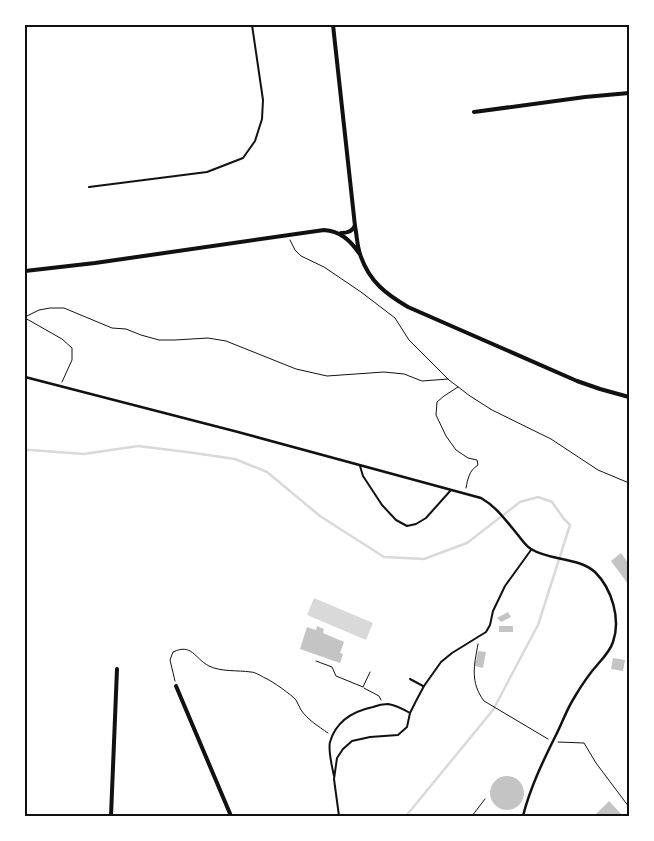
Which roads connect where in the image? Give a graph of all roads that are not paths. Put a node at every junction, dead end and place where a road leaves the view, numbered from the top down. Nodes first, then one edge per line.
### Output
1 (252, 25) edge
2 (333, 25) edge
3 (629, 92) edge
4 (474, 112) dead end
5 (89, 187) dead end
6 (355, 225) junction
7 (336, 232) junction
8 (361, 257) junction
9 (25, 271) edge
10 (25, 377) edge
11 (629, 397) edge
12 (360, 466) junction
13 (451, 490) junction
14 (531, 549) junction
15 (117, 669) dead end
16 (410, 679) dead end
17 (176, 686) road end
18 (424, 686) junction
19 (410, 713) junction
20 (334, 779) junction
21 (110, 816) edge
22 (231, 816) edge
23 (339, 816) edge
24 (523, 816) edge

1 - 5 lane
2 - 6 street
3 - 4 street
6 - 7 street
6 - 8 street
7 - 8 street
7 - 9 street
8 - 11 street
10 - 12 street
12 - 13 street
12 - 13 lane
13 - 14 street
14 - 18 lane
14 - 24 street
15 - 21 street
16 - 18 lane
17 - 22 street
18 - 19 lane
19 - 20 lane
19 - 20 lane
20 - 23 lane

